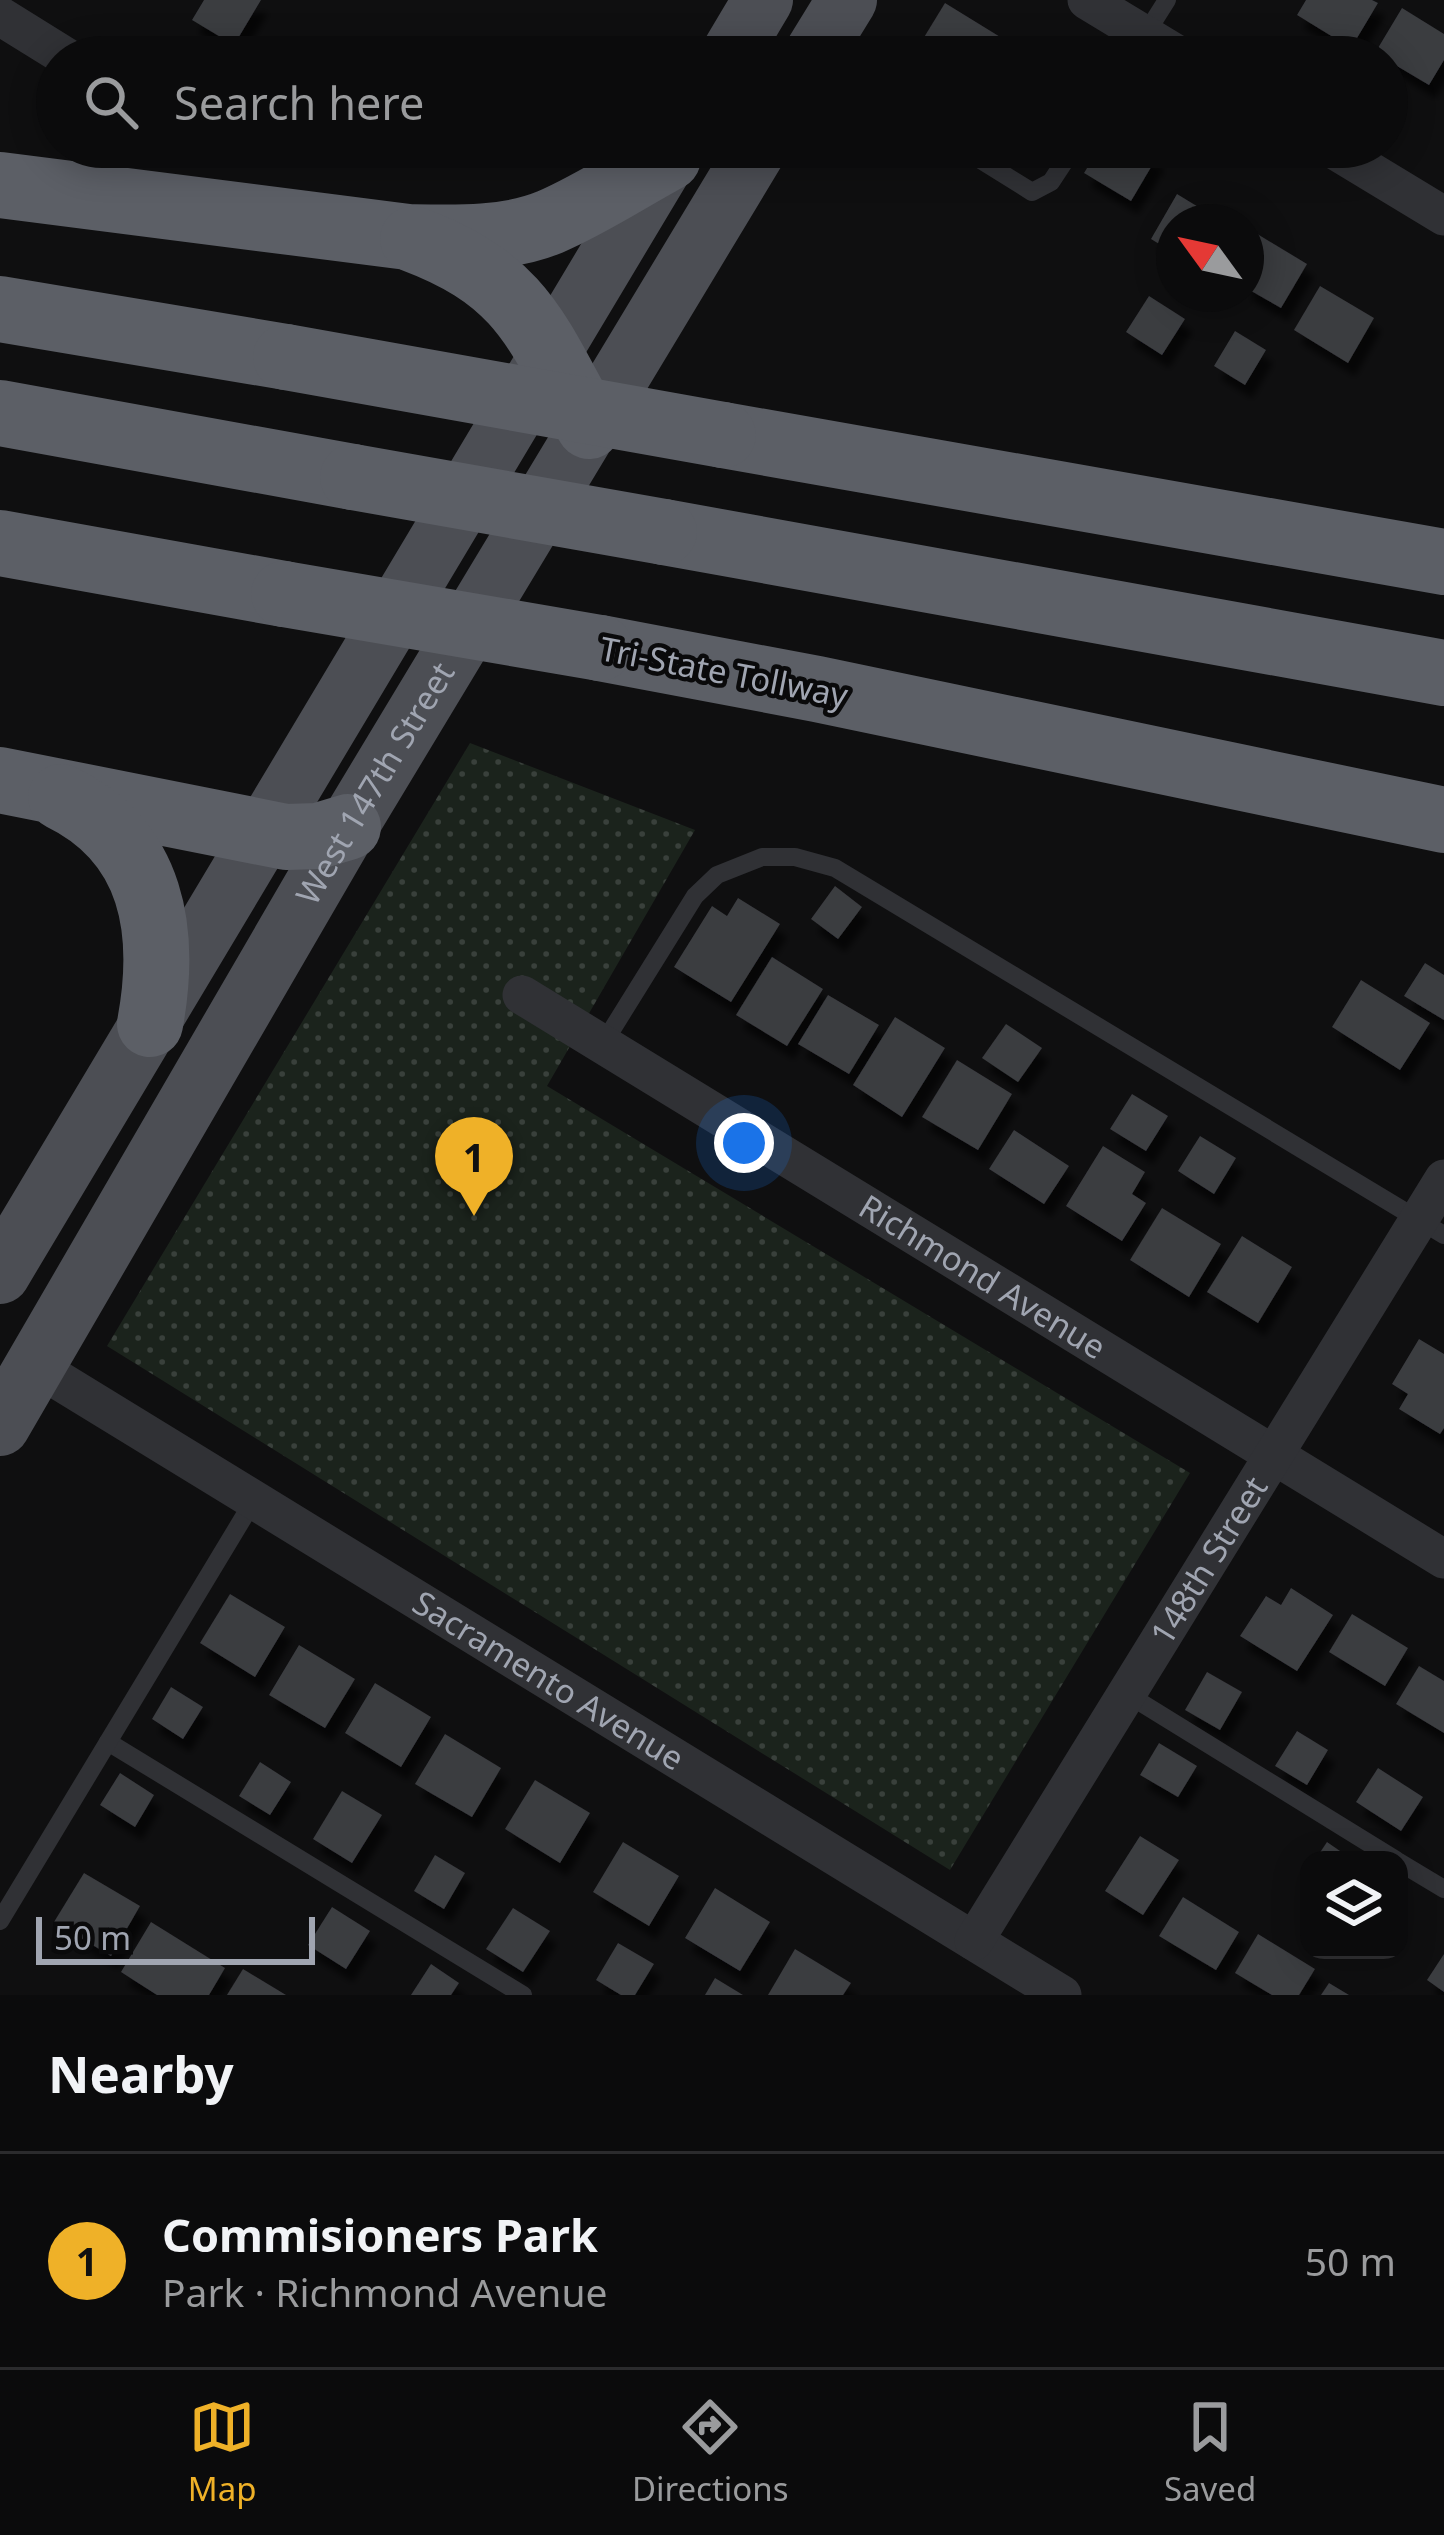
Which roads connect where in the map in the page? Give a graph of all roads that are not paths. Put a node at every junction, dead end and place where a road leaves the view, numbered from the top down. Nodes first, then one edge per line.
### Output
1 (763, 0) edge
2 (847, 0) edge
3 (1087, 0) edge
4 (1167, 0) edge
5 (0, 16) edge
6 (742, 36) edge
7 (825, 36) edge
8 (1127, 36) edge
9 (1144, 36) edge
10 (36, 38) edge
11 (643, 168) edge
12 (661, 168) edge
13 (745, 168) edge
14 (993, 168) edge
15 (1061, 168) edge
16 (1365, 168) edge
17 (0, 184) edge
18 (1444, 216) edge
19 (408, 238) junction
20 (0, 309) edge
21 (548, 352) junction
22 (0, 412) edge
23 (590, 426) junction
24 (0, 543) edge
25 (1444, 562) edge
26 (1444, 673) edge
27 (21, 784) edge
28 (1444, 820) edge
29 (348, 826) junction
30 (264, 834) junction
31 (522, 995) dead end
32 (149, 1024) junction
33 (603, 1043) junction
34 (1444, 1179) edge
35 (1431, 1228) edge
36 (0, 1274) edge
37 (38, 1367) junction
38 (0, 1426) edge
39 (1274, 1455) junction
40 (254, 1500) junction
41 (1444, 1559) edge
42 (1127, 1694) junction
43 (108, 1742) junction
44 (1382, 1851) edge
45 (1408, 1867) edge
46 (1444, 1889) edge
47 (0, 1921) edge
48 (974, 1941) junction
49 (523, 1995) edge
50 (1062, 1995) edge

1 - 6 main road
2 - 7 main road
3 - 8 street
4 - 9 lane
5 - 10 street
11 - 19 highway
12 - 21 main road, West 147th Street
13 - 23 main road, West 147th Street
14 - 15 lane
16 - 18 street
17 - 19 highway
19 - 21 highway
20 - 25 highway, bridge
21 - 23 highway
21 - 30 main road, West 147th Street
22 - 26 highway, bridge
23 - 29 main road, West 147th Street
24 - 28 highway, Tri-State Tollway, bridge
27 - 30 highway
27 - 32 highway
29 - 30 highway
29 - 37 main road, West 147th Street
30 - 32 main road, West 147th Street
31 - 33 street, Richmond Avenue
32 - 36 main road, West 147th Street
33 - 35 lane
33 - 39 street, Richmond Avenue
34 - 35 street, 148th Street
35 - 39 street, 148th Street
37 - 38 main road, West 147th Street
37 - 40 street, Sacramento Avenue
39 - 41 street, Richmond Avenue
39 - 42 street, 148th Street
40 - 43 lane
40 - 48 street, Sacramento Avenue
42 - 44 lane
42 - 48 street, 148th Street
43 - 47 lane
43 - 49 lane
45 - 46 lane
48 - 50 street, Sacramento Avenue

